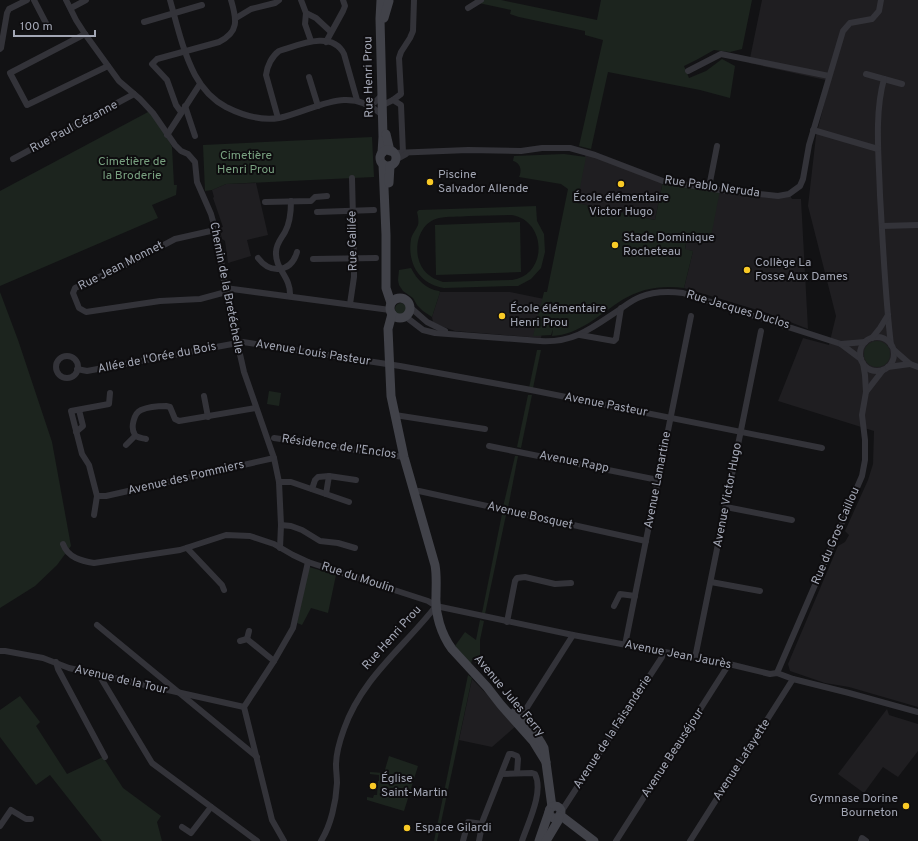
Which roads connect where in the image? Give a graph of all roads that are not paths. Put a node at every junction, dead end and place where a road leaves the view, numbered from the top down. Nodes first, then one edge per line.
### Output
1 (27, 0) edge
2 (34, 0) edge
3 (66, 0) edge
4 (86, 0) edge
5 (170, 0) edge
6 (231, 0) edge
7 (279, 0) edge
8 (301, 0) edge
9 (343, 0) edge
10 (385, 0) edge
11 (414, 0) edge
12 (480, 0) edge
13 (881, 0) edge
14 (202, 5) dead end
15 (70, 8) junction
16 (468, 8) dead end
17 (174, 13) junction
18 (306, 13) junction
19 (236, 18) junction
20 (144, 22) dead end
21 (48, 27) dead end
22 (332, 32) junction
23 (85, 34) junction
24 (310, 41) junction
25 (326, 42) junction
26 (0, 48) edge
27 (186, 51) junction
28 (108, 66) junction
29 (688, 71) dead end
30 (866, 74) dead end
31 (829, 76) junction
32 (309, 77) dead end
33 (884, 79) junction
34 (200, 84) junction
35 (902, 84) dead end
36 (134, 94) junction
37 (357, 100) junction
38 (386, 100) junction
39 (369, 105) junction
40 (185, 106) junction
41 (318, 106) junction
42 (181, 112) junction
43 (381, 114) junction
44 (278, 118) junction
45 (814, 130) junction
46 (168, 135) junction
47 (195, 136) dead end
48 (717, 146) dead end
49 (878, 149) junction
50 (393, 157) junction
51 (13, 159) dead end
52 (352, 178) dead end
53 (709, 187) junction
54 (327, 196) dead end
55 (291, 201) junction
56 (266, 202) dead end
57 (374, 210) dead end
58 (353, 211) junction
59 (317, 212) dead end
60 (918, 225) edge
61 (882, 226) junction
62 (215, 230) junction
63 (296, 252) dead end
64 (258, 258) dead end
65 (354, 258) junction
66 (376, 258) dead end
67 (313, 259) dead end
68 (281, 269) junction
69 (225, 290) junction
70 (290, 296) junction
71 (350, 304) junction
72 (410, 308) junction
73 (621, 308) junction
74 (396, 310) junction
75 (888, 315) junction
76 (691, 316) dead end
77 (761, 331) dead end
78 (454, 334) junction
79 (580, 335) junction
80 (872, 338) junction
81 (865, 342) junction
82 (236, 343) junction
83 (841, 344) junction
84 (892, 347) junction
85 (862, 361) junction
86 (910, 364) junction
87 (389, 365) junction
88 (918, 367) edge
89 (77, 369) dead end
90 (886, 369) junction
91 (866, 392) junction
92 (110, 393) dead end
93 (204, 396) dead end
94 (256, 408) junction
95 (395, 415) junction
96 (208, 417) junction
97 (671, 418) junction
98 (485, 429) dead end
99 (741, 432) junction
100 (135, 436) junction
101 (274, 438) dead end
102 (146, 439) dead end
103 (126, 445) dead end
104 (489, 446) dead end
105 (822, 448) dead end
106 (404, 457) junction
107 (274, 458) junction
108 (329, 476) junction
109 (356, 480) dead end
110 (658, 480) junction
111 (279, 482) junction
112 (312, 489) junction
113 (415, 492) junction
114 (326, 494) junction
115 (97, 496) junction
116 (349, 502) dead end
117 (726, 507) junction
118 (94, 515) dead end
119 (792, 520) dead end
120 (281, 525) junction
121 (646, 541) junction
122 (62, 544) dead end
123 (187, 548) junction
124 (280, 548) junction
125 (355, 548) dead end
126 (308, 562) junction
127 (711, 582) junction
128 (571, 583) dead end
129 (224, 590) dead end
130 (760, 591) dead end
131 (635, 596) junction
132 (436, 606) junction
133 (614, 606) dead end
134 (507, 622) junction
135 (97, 625) dead end
136 (249, 631) dead end
137 (573, 635) junction
138 (625, 645) junction
139 (0, 651) edge
140 (663, 652) junction
141 (695, 658) junction
142 (274, 661) junction
143 (56, 662) junction
144 (729, 664) junction
145 (777, 673) junction
146 (99, 675) junction
147 (793, 679) junction
148 (179, 693) junction
149 (244, 707) junction
150 (918, 712) edge
151 (519, 720) junction
152 (257, 756) junction
153 (105, 757) dead end
154 (517, 773) junction
155 (502, 774) junction
156 (211, 807) junction
157 (551, 809) junction
158 (560, 814) junction
159 (31, 819) dead end
160 (483, 824) junction
161 (0, 826) edge
162 (182, 827) dead end
163 (257, 841) edge
164 (284, 841) edge
165 (321, 841) edge
166 (463, 841) edge
167 (479, 841) edge
168 (522, 841) edge
169 (539, 841) edge
170 (546, 841) edge
171 (594, 841) edge
172 (616, 841) edge
173 (690, 841) edge
174 (861, 841) edge
175 (866, 841) edge

1 - 26 street
2 - 21 street
3 - 15 street, Chemin de la Bretéchelle
4 - 15 street
5 - 17 street
6 - 19 street
7 - 19 street
8 - 18 street
9 - 22 street
10 - 38 street, Rue Henri Prou
11 - 38 street
12 - 16 street
13 - 31 street, Rue Pablo Neruda
14 - 17 street
15 - 23 street, Chemin de la Bretéchelle
17 - 20 street
17 - 27 street
18 - 22 street
18 - 24 street
19 - 27 street
22 - 25 street
23 - 28 street, Chemin de la Bretéchelle
23 - 28 street
24 - 25 street
24 - 44 street
25 - 37 street
27 - 34 street
27 - 42 street
28 - 36 street, Chemin de la Bretéchelle
29 - 31 street
30 - 33 street
31 - 45 street, Rue Pablo Neruda
32 - 41 street
33 - 35 street
33 - 49 street
34 - 40 street
34 - 44 street
36 - 46 street, Chemin de la Bretéchelle
36 - 51 street, Rue Paul Cézanne
37 - 39 street
37 - 41 street
38 - 39 street
38 - 43 street, Rue Henri Prou
38 - 50 street, Rue Henri Prou
38 - 50 street
39 - 43 street
40 - 42 street
40 - 47 street
41 - 44 street
42 - 46 street
43 - 50 street, Rue Henri Prou
45 - 49 street
45 - 53 street, Rue Pablo Neruda
46 - 62 street, Chemin de la Bretéchelle
48 - 53 street
49 - 61 street
50 - 53 street, Rue Pablo Neruda
50 - 74 street, Rue Henri Prou
52 - 58 street, Rue Galilée
54 - 55 street
55 - 56 street
55 - 68 street
57 - 58 street
58 - 59 street
58 - 65 street, Rue Galilée
60 - 61 street
61 - 75 street
62 - 69 street, Chemin de la Bretéchelle
62 - 69 street, Rue Jean Monnet
63 - 68 street
64 - 68 street
65 - 66 street
65 - 67 street
65 - 71 street, Rue Galilée
68 - 70 street
69 - 70 street
69 - 82 street, Chemin de la Bretéchelle
70 - 71 street
71 - 74 street
72 - 74 street
72 - 74 street
72 - 78 street, Rue Jacques Duclos
73 - 79 street, Rue Jacques Duclos
73 - 79 street
73 - 83 street, Rue Jacques Duclos
74 - 78 street, Rue Jacques Duclos
74 - 87 street, Rue Henri Prou
75 - 80 street
75 - 84 street
76 - 97 street, Avenue Lamartine
77 - 99 street, Avenue Victor Hugo
78 - 79 street, Rue Jacques Duclos
80 - 81 street, Rue Jacques Duclos
80 - 84 street, Rue Jacques Duclos
81 - 83 street, Rue Jacques Duclos
81 - 85 street
82 - 87 street, Avenue Louis Pasteur
82 - 89 street, Allée de l'Orée du Bois
82 - 94 street, Chemin de la Bretéchelle
83 - 85 street, Rue Jacques Duclos
84 - 86 street, Rue Jacques Duclos
84 - 90 street
85 - 90 street, Rue Jacques Duclos
85 - 91 street, Rue du Gros Caillou
86 - 88 street, Rue Jacques Duclos
86 - 90 street, Rue Jacques Duclos
87 - 95 street, Rue Henri Prou
87 - 97 street, Avenue Pasteur
90 - 91 street, Rue du Gros Caillou
91 - 145 street, Rue du Gros Caillou
92 - 115 street
93 - 96 street
94 - 96 street
94 - 107 street, Chemin de la Bretéchelle
95 - 98 street
95 - 106 street, Rue Henri Prou
96 - 100 street
97 - 99 street, Avenue Pasteur
97 - 110 street, Avenue Lamartine
99 - 105 street, Avenue Pasteur
99 - 117 street, Avenue Victor Hugo
100 - 102 street
100 - 103 street
101 - 106 street, Résidence de l'Enclos
104 - 110 street, Avenue Rapp
106 - 113 street, Rue Henri Prou
107 - 111 street, Chemin de la Bretéchelle
107 - 115 street, Avenue des Pommiers
108 - 109 street
108 - 112 street
108 - 114 street
110 - 121 street, Avenue Lamartine
111 - 112 street
111 - 120 street, Chemin de la Bretéchelle
112 - 114 street
113 - 121 street, Avenue Bosquet
113 - 132 street, Rue Henri Prou
114 - 116 street
115 - 118 street
117 - 119 street
117 - 127 street, Avenue Victor Hugo
120 - 124 street, Chemin de la Bretéchelle
120 - 125 street
121 - 131 street, Avenue Lamartine
122 - 123 street, Rue du Moulin
123 - 124 street, Rue du Moulin
123 - 129 street
124 - 126 street, Rue du Moulin
126 - 132 street, Rue du Moulin
126 - 142 street
127 - 130 street
127 - 141 street, Avenue Victor Hugo
128 - 134 street
131 - 133 street
131 - 138 street, Avenue Lamartine
132 - 134 street, Avenue Jean Jaurès
132 - 151 street, Avenue Jules Ferry
132 - 165 street, Rue Henri Prou
134 - 137 street, Avenue Jean Jaurès
135 - 148 street
136 - 142 street
137 - 138 street, Avenue Jean Jaurès
137 - 151 street
138 - 140 street, Avenue Jean Jaurès
139 - 143 street, Avenue de la Tour
140 - 141 street, Avenue Jean Jaurès
140 - 158 street, Avenue de la Faisanderie
141 - 144 street, Avenue Jean Jaurès
142 - 149 street
143 - 146 street, Avenue de la Tour
143 - 153 street
144 - 145 street, Avenue Jean Jaurès
144 - 172 street, Avenue Beauséjour
145 - 147 street, Avenue Jean Jaurès
146 - 148 street, Avenue de la Tour
146 - 156 street
147 - 150 street, Avenue Jean Jaurès
147 - 173 street, Avenue Lafayette
148 - 149 street, Avenue de la Tour
148 - 152 street
149 - 152 street
151 - 157 street, Avenue Jules Ferry
152 - 164 street
154 - 155 street
154 - 155 street
154 - 168 street
155 - 160 street
156 - 162 street
156 - 163 street
157 - 158 street
157 - 169 street
158 - 170 street
158 - 171 street
159 - 161 street
160 - 166 street
160 - 167 street
174 - 175 street

